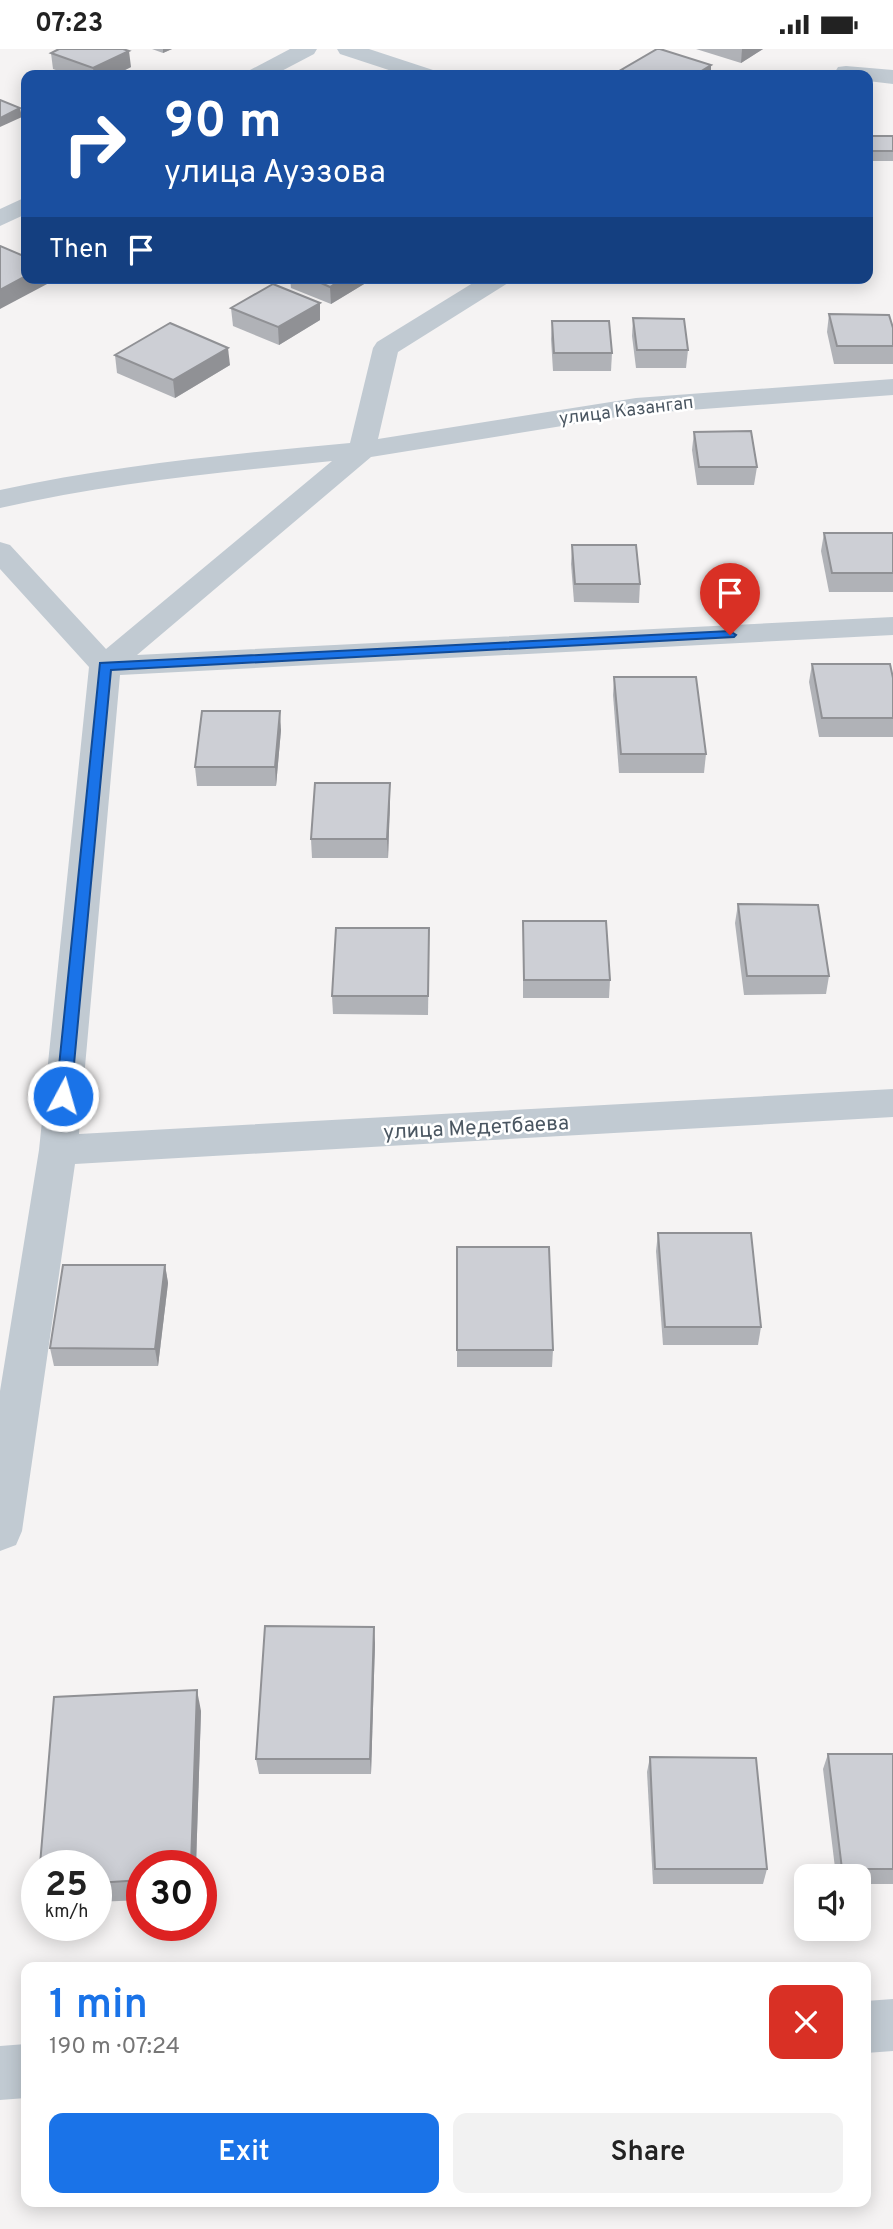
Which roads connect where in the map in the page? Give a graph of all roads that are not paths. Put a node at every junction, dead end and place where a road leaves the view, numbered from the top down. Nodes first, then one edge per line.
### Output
1 (306, 49) edge
2 (348, 49) edge
3 (868, 57) dead end
4 (267, 70) edge
5 (410, 70) edge
6 (848, 70) edge
7 (873, 75) edge
8 (893, 77) edge
9 (21, 207) edge
10 (0, 219) edge
11 (489, 284) edge
12 (893, 387) edge
13 (362, 450) junction
14 (0, 499) edge
15 (0, 551) edge
16 (893, 627) edge
17 (105, 666) junction
18 (893, 1103) edge
19 (58, 1150) junction
20 (0, 1531) edge
21 (893, 2025) edge
22 (871, 2027) edge
23 (21, 2071) edge
24 (0, 2073) edge

1 - 4 street
2 - 5 street
3 - 6 street
7 - 8 street
9 - 10 street
11 - 13 street
12 - 13 street, улица Казангап
13 - 14 street, улица Казангап
13 - 17 street
15 - 17 street
16 - 17 street
17 - 19 street
18 - 19 street, улица Медетбаева
19 - 20 street
21 - 22 street
23 - 24 street

